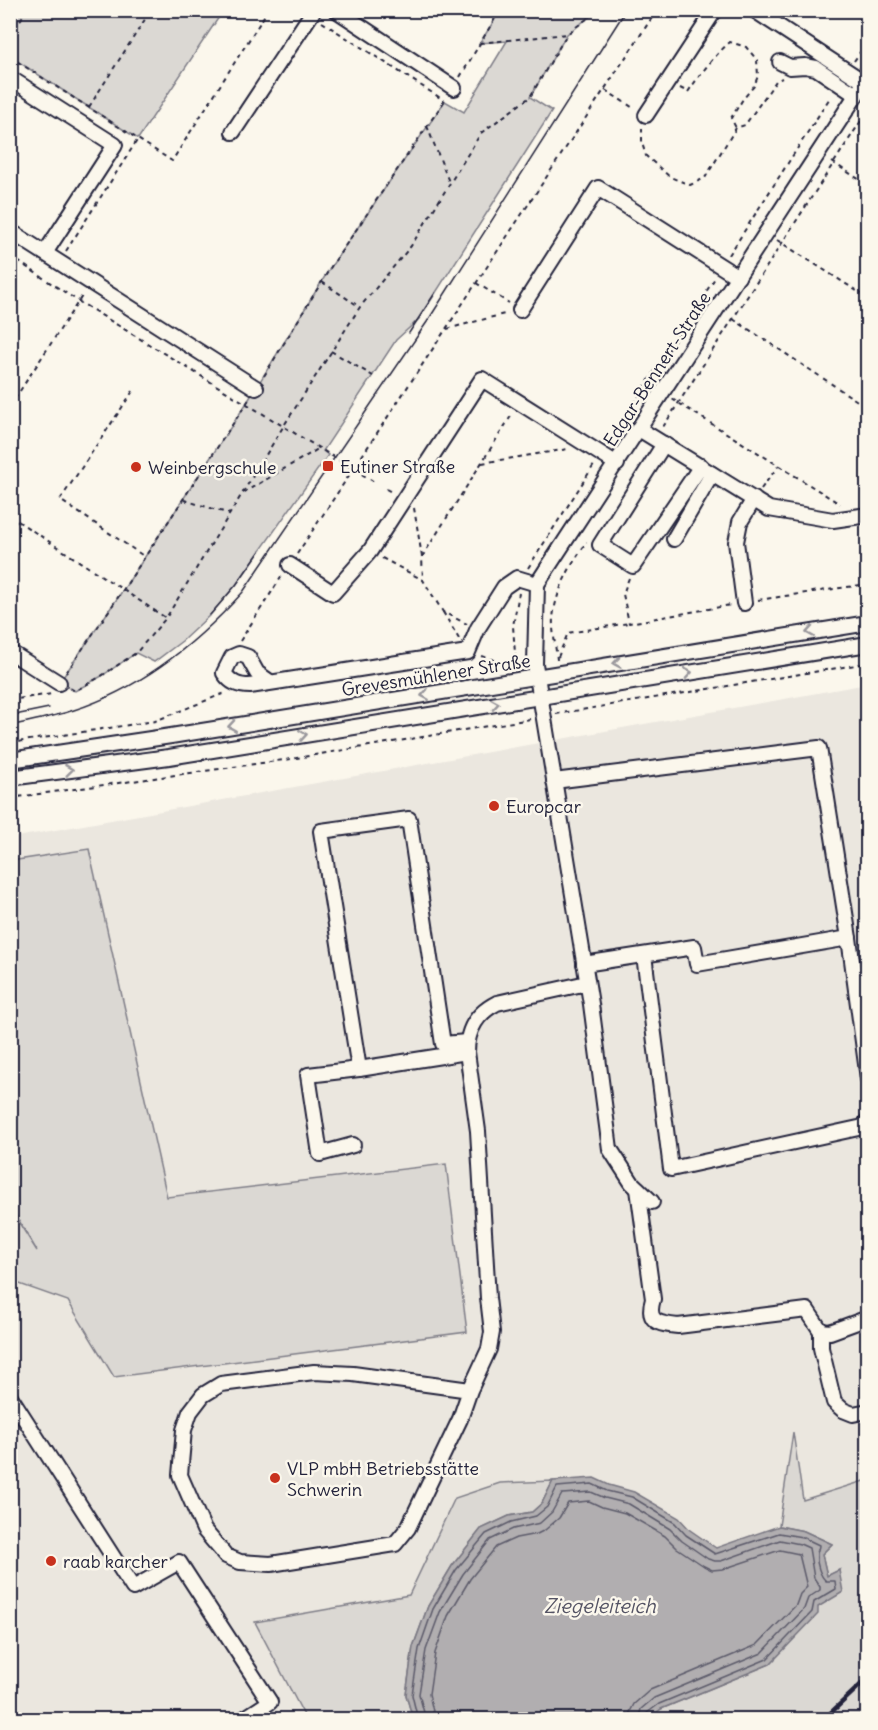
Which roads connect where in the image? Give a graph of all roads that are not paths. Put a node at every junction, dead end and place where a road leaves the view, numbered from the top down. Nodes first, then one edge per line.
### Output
1 (336, 10) edge
2 (715, 10) edge
3 (754, 10) edge
4 (312, 13) edge
5 (780, 62) dead end
6 (10, 78) edge
7 (866, 80) edge
8 (454, 88) road end
9 (856, 95) junction
10 (645, 115) road end
11 (233, 132) dead end
12 (10, 231) edge
13 (45, 253) junction
14 (738, 277) junction
15 (520, 310) road end
16 (256, 388) road end
17 (639, 429) junction
18 (660, 441) junction
19 (617, 464) junction
20 (706, 470) junction
21 (754, 499) junction
22 (867, 515) edge
23 (674, 538) dead end
24 (290, 565) road end
25 (537, 584) junction
26 (744, 603) road end
27 (867, 623) edge
28 (867, 644) edge
29 (10, 652) edge
30 (537, 676) junction
31 (270, 682) junction
32 (61, 688) road end
33 (540, 697) junction
34 (10, 760) edge
35 (10, 777) edge
36 (554, 782) junction
37 (849, 938) junction
38 (644, 955) junction
39 (584, 964) junction
40 (587, 983) junction
41 (467, 1047) junction
42 (359, 1069) junction
43 (867, 1079) edge
44 (867, 1120) edge
45 (353, 1145) dead end
46 (638, 1189) junction
47 (652, 1202) dead end
48 (867, 1318) edge
49 (821, 1331) junction
50 (470, 1390) junction
51 (10, 1396) edge
52 (867, 1411) edge
53 (243, 1719) edge

1 - 8 street
2 - 10 street
3 - 7 street
4 - 11 street
5 - 9 street
6 - 13 street
7 - 9 street, Edgar-Bennert-Straße
9 - 14 street, Edgar-Bennert-Straße
12 - 13 street
13 - 16 street
14 - 15 street
14 - 17 street, Edgar-Bennert-Straße
17 - 18 street
17 - 19 street, Edgar-Bennert-Straße
18 - 20 street
18 - 20 street
19 - 24 street
19 - 25 street, Edgar-Bennert-Straße
20 - 21 street
20 - 23 street
21 - 22 street
21 - 26 street
25 - 30 street
25 - 31 street
27 -> 30 street, Grevesmühlener Straße
33 -> 28 street, Grevesmühlener Straße
29 - 32 street
30 - 33 street
30 -> 34 street, Grevesmühlener Straße
31 - 31 street
35 -> 33 street, Grevesmühlener Straße
33 - 36 street
36 - 37 street
36 - 39 street
37 - 38 street
37 - 43 street
38 - 39 street
38 - 44 street
39 - 40 street
40 - 41 street
40 - 46 street
41 - 42 street
41 - 42 street
41 - 50 street
42 - 45 street
46 - 47 street
46 - 49 street
48 - 49 street
49 - 52 street
50 - 50 street
51 - 53 street

